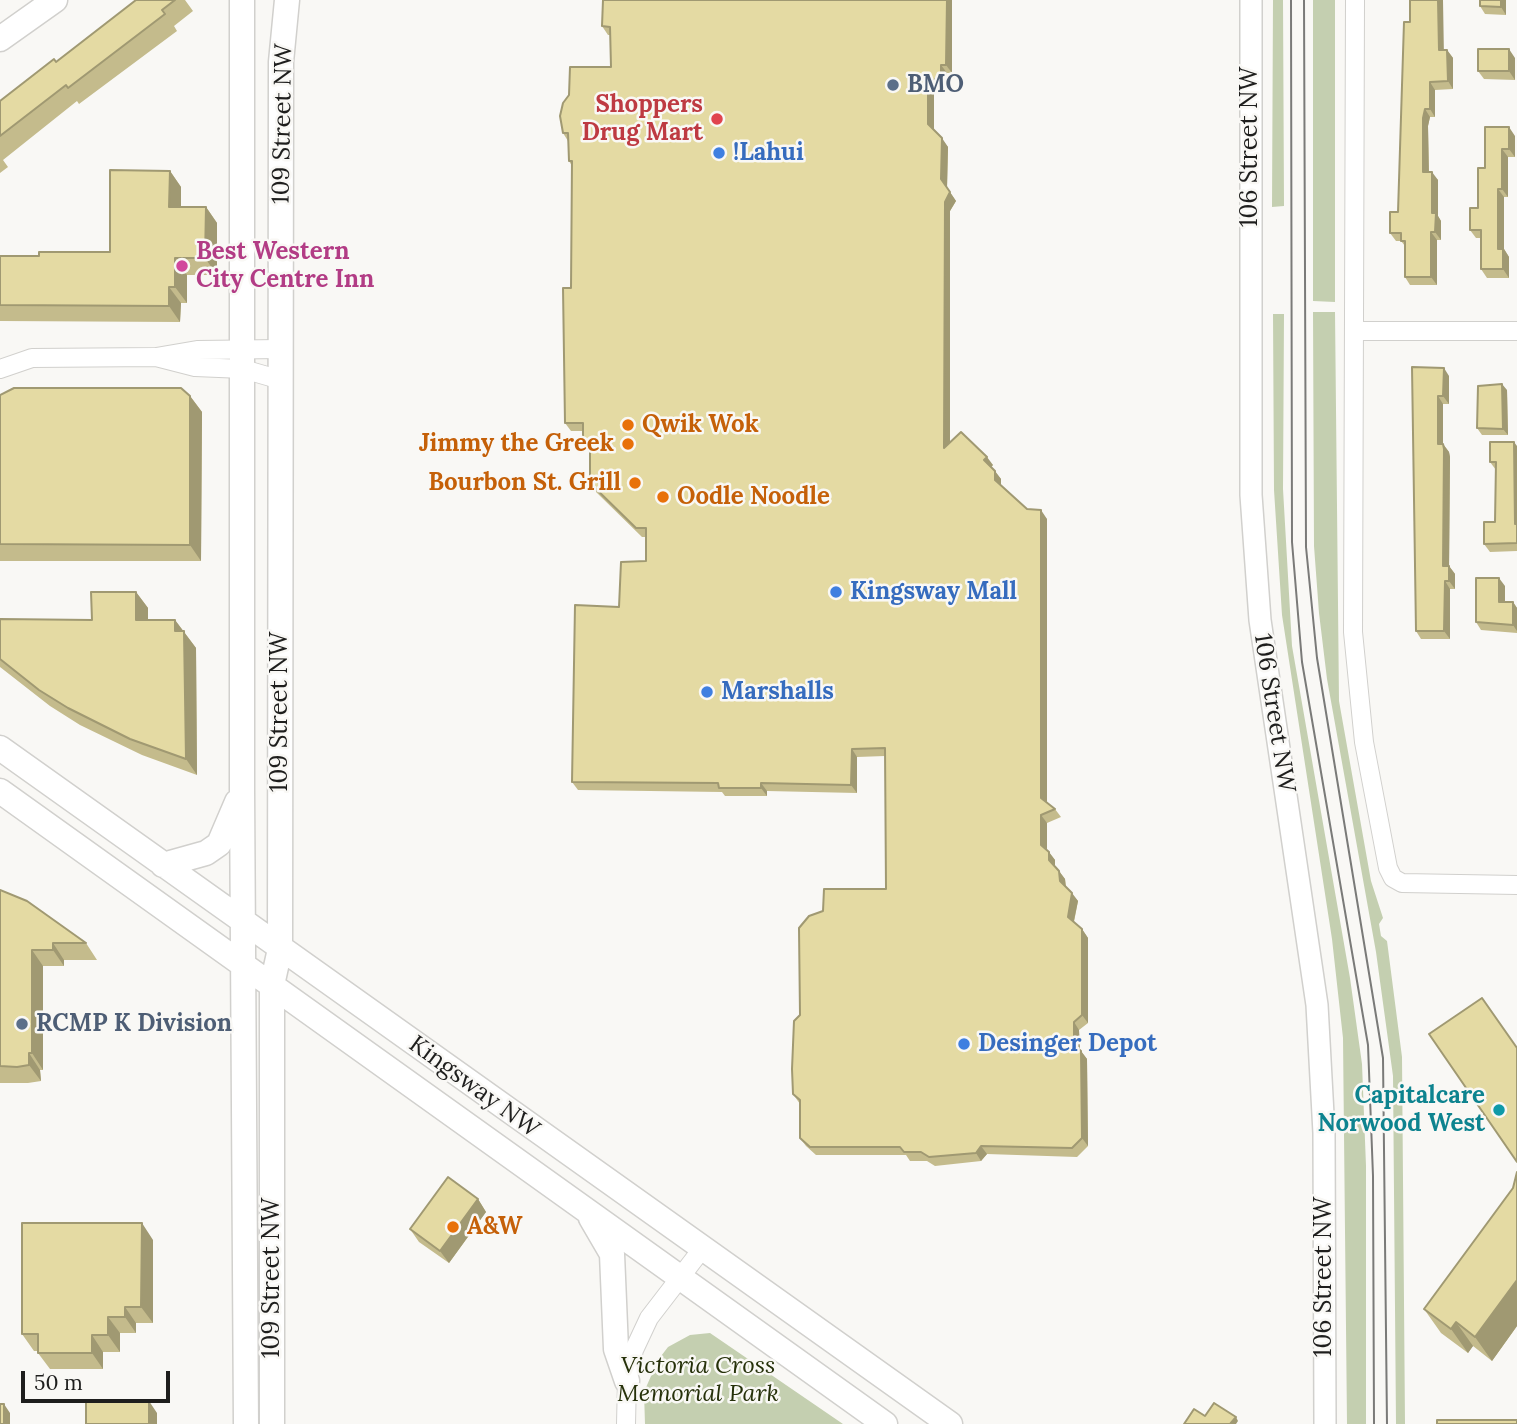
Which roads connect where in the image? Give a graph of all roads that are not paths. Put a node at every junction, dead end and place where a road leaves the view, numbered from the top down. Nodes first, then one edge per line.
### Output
1 (55, 0) edge
2 (242, 0) edge
3 (287, 0) edge
4 (1251, 0) edge
5 (1355, 0) edge
6 (0, 39) edge
7 (1355, 331) junction
8 (1517, 331) edge
9 (281, 349) junction
10 (243, 359) junction
11 (0, 369) edge
12 (281, 380) junction
13 (0, 748) edge
14 (242, 789) junction
15 (0, 791) edge
16 (163, 865) junction
17 (1517, 885) edge
18 (242, 922) junction
19 (281, 949) junction
20 (244, 965) junction
21 (272, 985) junction
22 (585, 1209) junction
23 (702, 1248) junction
24 (680, 1276) junction
25 (627, 1381) junction
26 (246, 1424) edge
27 (272, 1424) edge
28 (626, 1424) edge
29 (885, 1424) edge
30 (950, 1424) edge
31 (1325, 1424) edge

1 - 6 main road
2 - 10 main road, 109 Street NW
3 - 9 main road, 109 Street NW
4 - 31 street, 106 Street NW
5 - 7 street
7 - 8 street
7 - 17 street
9 - 10 street
9 - 12 main road, 109 Street NW
10 - 11 street
10 - 12 street
10 - 14 main road, 109 Street NW
12 - 19 main road, 109 Street NW
13 - 16 main road, Kingsway NW
14 - 16 main road
14 - 18 main road, 109 Street NW
15 - 20 main road, Kingsway NW
16 - 18 main road, Kingsway NW
18 - 19 main road, Kingsway NW
18 - 20 main road, 109 Street NW
19 - 21 main road, 109 Street NW
19 - 23 main road, Kingsway NW
20 - 21 main road, Kingsway NW
20 - 26 main road, 109 Street NW
21 - 22 main road, Kingsway NW
21 - 27 main road, 109 Street NW
22 - 24 main road, Kingsway NW
22 - 25 main road
23 - 24 street
23 - 30 main road, Kingsway NW
24 - 25 street
24 - 29 main road, Kingsway NW
25 - 28 street

